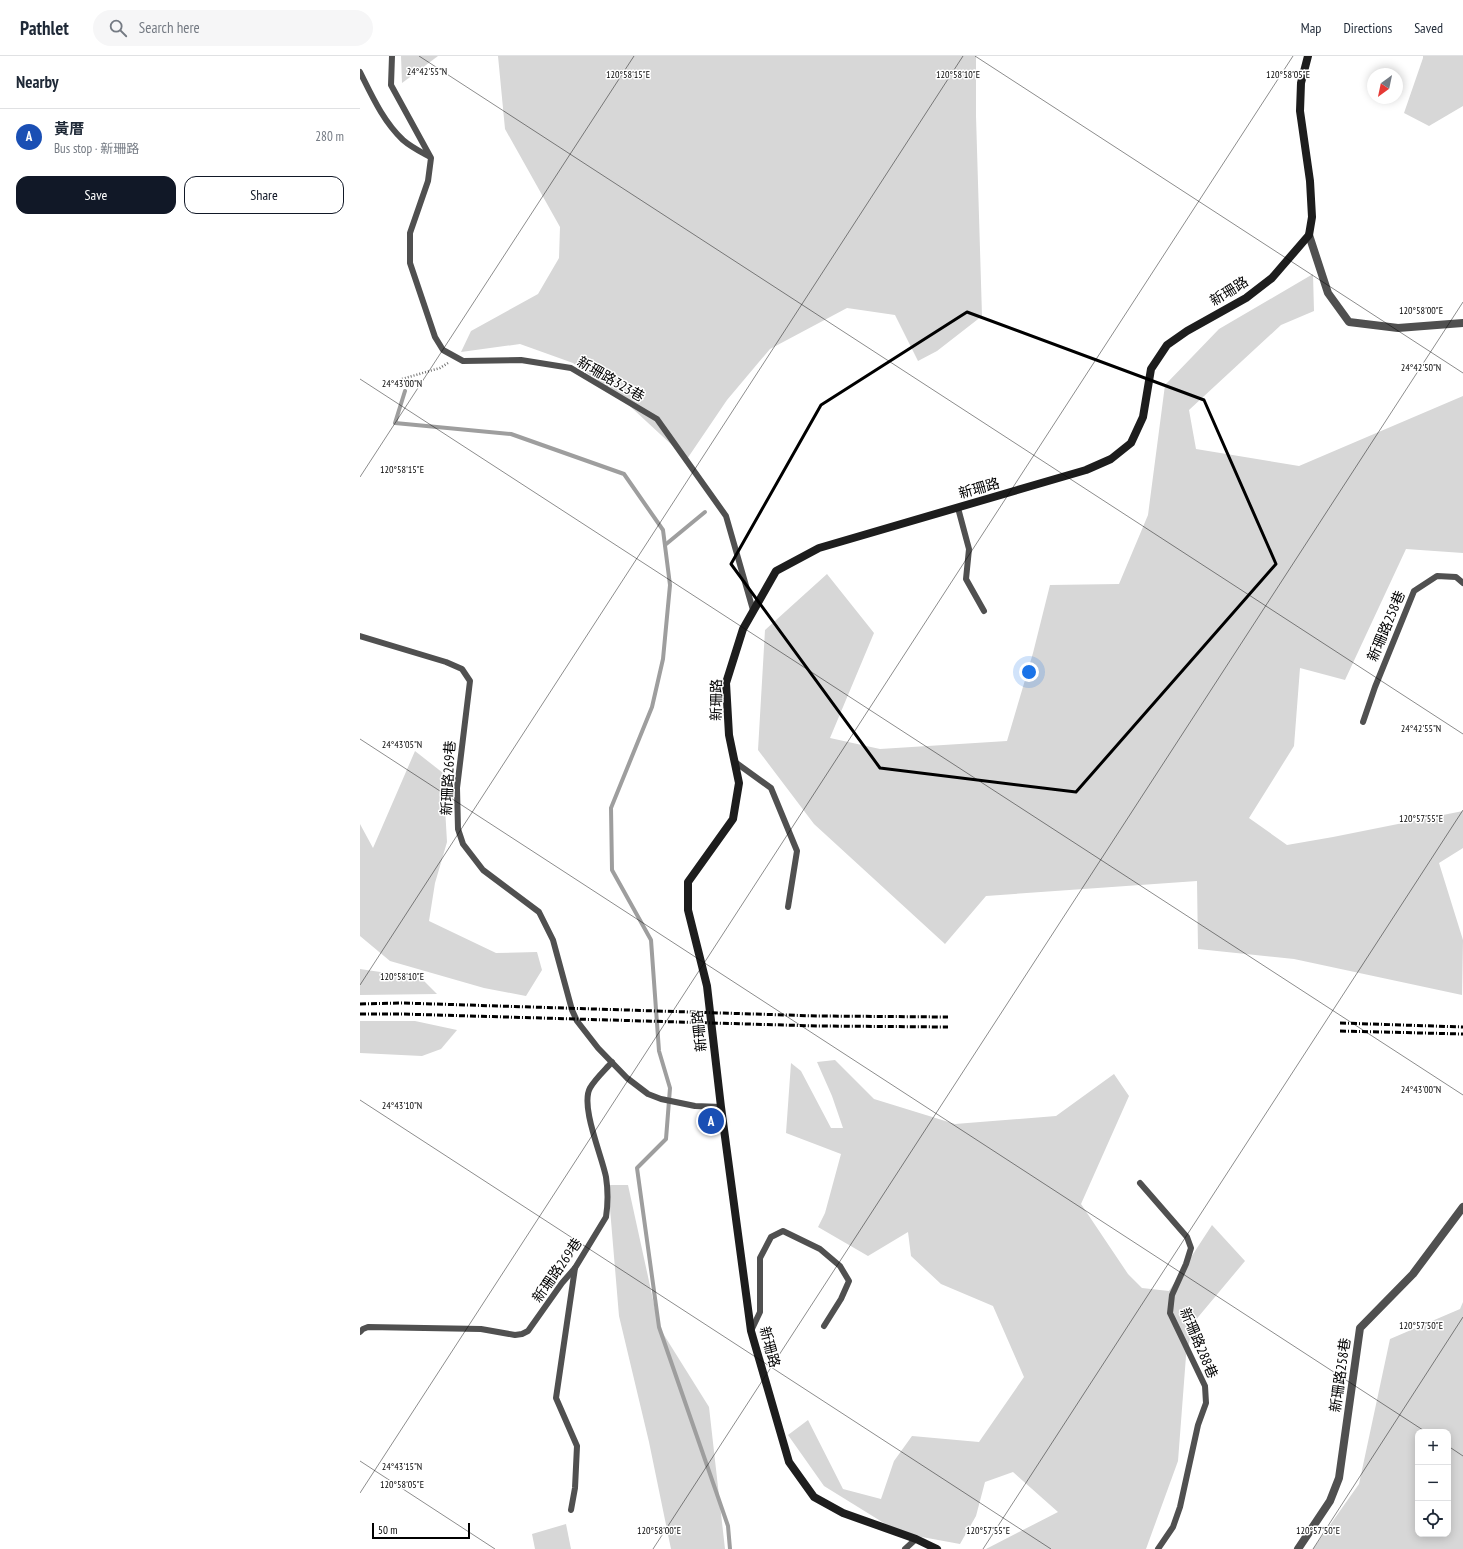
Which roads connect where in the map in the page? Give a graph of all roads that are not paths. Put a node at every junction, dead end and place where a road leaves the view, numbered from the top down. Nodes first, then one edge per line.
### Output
1 (392, 56) edge
2 (1308, 56) edge
3 (360, 72) edge
4 (431, 158) junction
5 (1309, 236) junction
6 (1463, 323) edge
7 (958, 508) junction
8 (1463, 583) edge
9 (754, 610) junction
10 (984, 611) dead end
11 (360, 636) edge
12 (1363, 722) dead end
13 (735, 762) junction
14 (788, 907) dead end
15 (612, 1062) junction
16 (721, 1107) junction
17 (1140, 1183) dead end
18 (1463, 1207) edge
19 (575, 1268) junction
20 (824, 1326) dead end
21 (751, 1331) junction
22 (360, 1332) edge
23 (570, 1510) dead end
24 (916, 1538) junction
25 (905, 1549) edge
26 (937, 1549) edge
27 (1158, 1549) edge
28 (1298, 1549) edge

1 - 4 lane
2 - 5 street
3 - 4 lane
4 - 9 lane, 新珊路323巷
5 - 6 street
5 - 7 street, 新珊路
7 - 9 street, 新珊路
7 - 10 lane
8 - 12 lane, 新珊路258巷
9 - 13 street, 新珊路
11 - 15 lane, 新珊路269巷
13 - 14 lane
13 - 16 street, 新珊路
15 - 16 lane, 新珊路269巷
15 - 19 lane, 新珊路269巷
16 - 21 street, 新珊路
17 - 27 lane, 新珊路288巷
18 - 28 street, 新珊路258巷
19 - 22 lane, 新珊路269巷
19 - 23 lane
20 - 21 lane
21 - 24 street, 新珊路
24 - 25 lane
24 - 26 street, 新珊路

